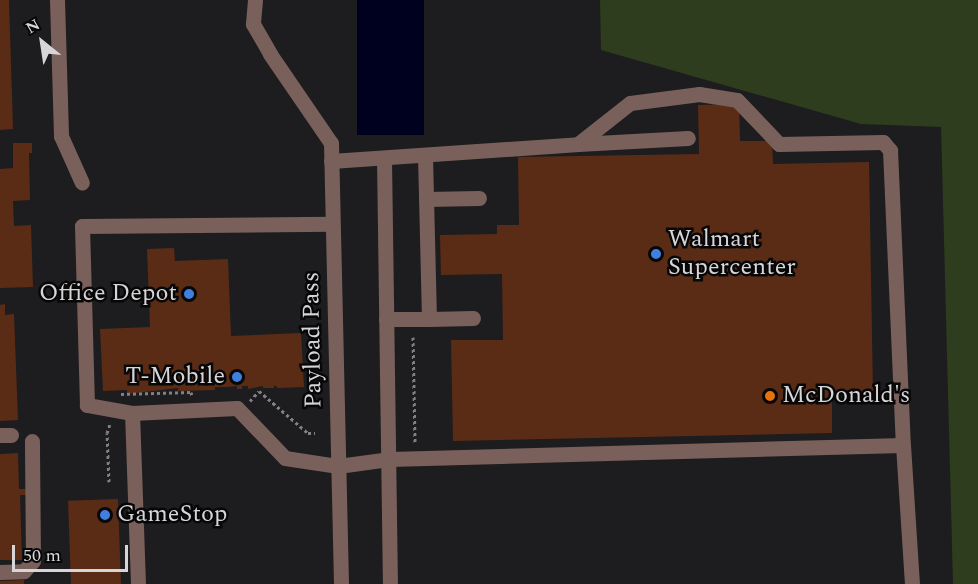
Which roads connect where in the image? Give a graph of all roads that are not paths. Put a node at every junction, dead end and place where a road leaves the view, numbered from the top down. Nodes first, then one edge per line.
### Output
1 (57, 0) edge
2 (255, 0) edge
3 (688, 138) dead end
4 (578, 144) junction
5 (425, 155) junction
6 (384, 158) junction
7 (331, 161) junction
8 (82, 183) dead end
9 (479, 198) dead end
10 (426, 200) junction
11 (332, 224) junction
12 (473, 318) dead end
13 (386, 319) junction
14 (429, 319) junction
15 (132, 413) junction
16 (32, 441) dead end
17 (903, 445) junction
18 (389, 459) junction
19 (338, 466) junction
20 (0, 572) edge
21 (138, 584) edge
22 (341, 584) edge
23 (390, 584) edge
24 (912, 584) edge

1 - 8 street
2 - 7 street, Payload Pass
3 - 4 street
4 - 5 street
4 - 17 street
5 - 6 street
5 - 10 street
6 - 7 street
6 - 13 street
7 - 11 street, Payload Pass
9 - 10 street
10 - 14 street
11 - 15 street
11 - 19 street, Payload Pass
12 - 14 street
13 - 14 street
13 - 18 street
15 - 19 street
15 - 21 street
16 - 20 street
17 - 18 street
17 - 24 street
18 - 19 street
18 - 23 street
19 - 22 street, Payload Pass

